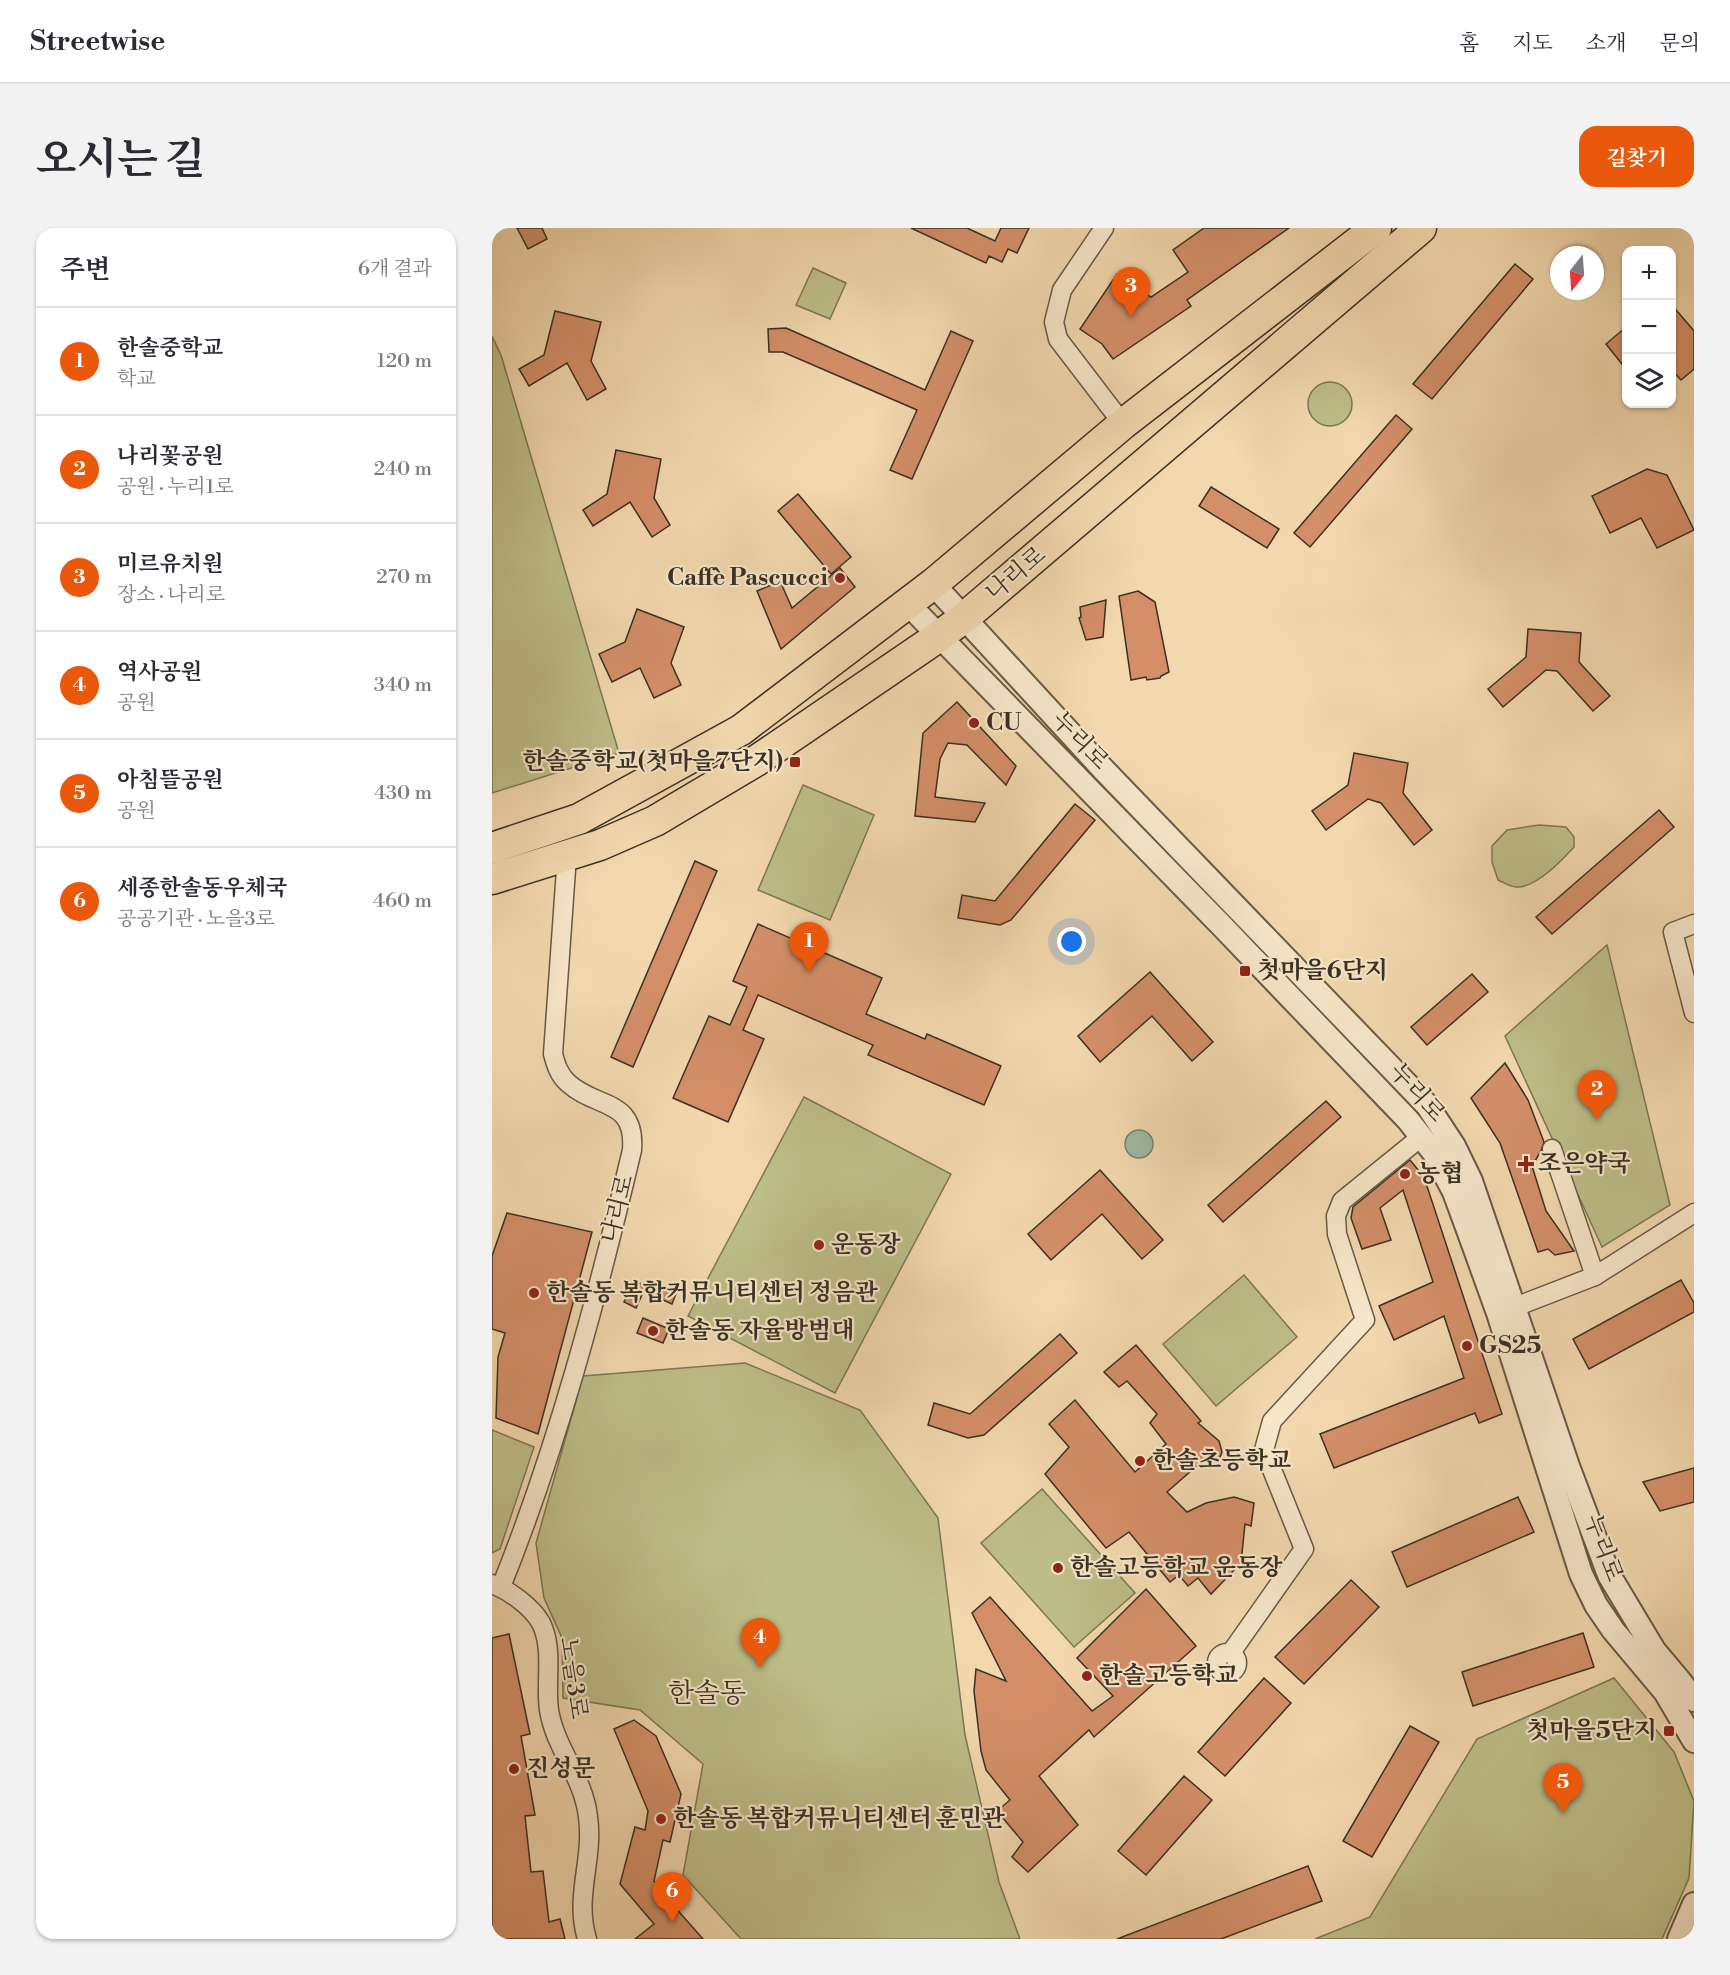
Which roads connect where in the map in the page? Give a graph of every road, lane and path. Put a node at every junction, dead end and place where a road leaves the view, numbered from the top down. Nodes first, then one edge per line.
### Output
1 (1104, 228) edge
2 (1376, 228) edge
3 (1420, 228) edge
4 (1122, 424) junction
5 (933, 584) junction
6 (907, 603) junction
7 (965, 617) junction
8 (938, 636) junction
9 (492, 848) edge
10 (567, 855) junction
11 (492, 879) edge
12 (1694, 924) edge
13 (1694, 1013) edge
14 (1421, 1137) junction
15 (1552, 1149) dead end
16 (1694, 1213) edge
17 (1595, 1276) junction
18 (1506, 1310) junction
19 (497, 1585) edge
20 (1230, 1654) dead end
21 (1694, 1700) edge
22 (1694, 1741) edge
23 (1694, 1904) edge
24 (587, 1939) edge
25 (1679, 1939) edge

1 - 4 street
2 - 4 main road, 나리로
3 - 7 main road, 나리로
4 - 5 main road, 나리로
5 - 6 main road, 나리로
5 - 7 street, 누리로
6 - 8 street, 누리로
6 - 9 main road, 나리로
7 - 8 main road, 나리로
7 - 18 street, 누리로
8 - 10 main road, 나리로
8 - 14 street, 누리로
10 - 11 main road, 나리로
10 - 19 street, 나리로
12 - 13 street
14 - 18 street, 누리로
14 - 20 street
15 - 17 street
16 - 17 street
17 - 18 street
18 - 21 street, 누리로
18 - 22 street, 누리로
19 - 24 street, 노을3로
23 - 25 street

